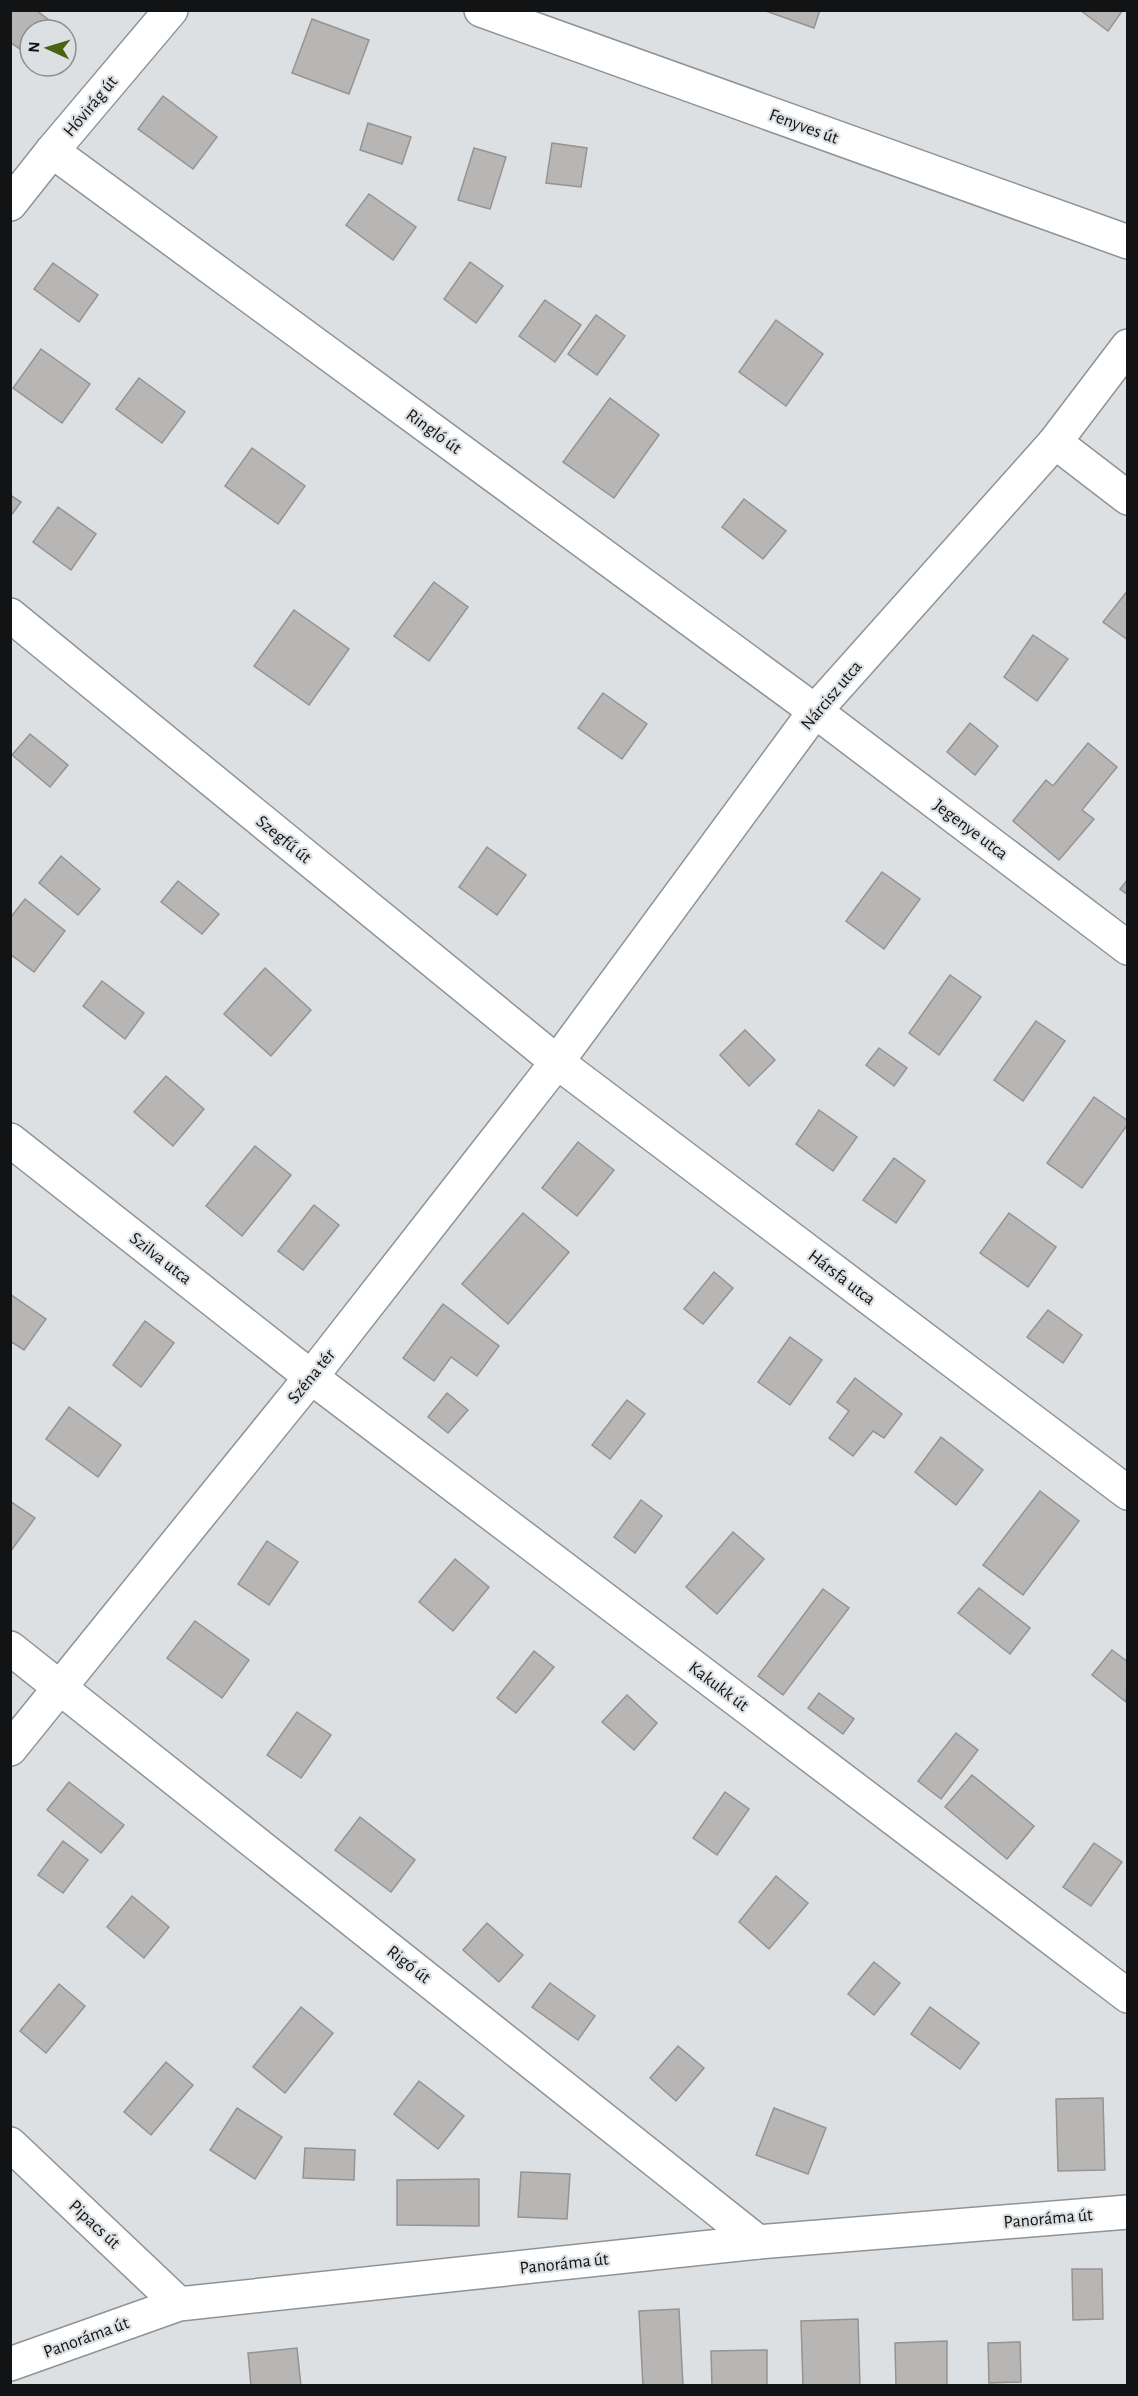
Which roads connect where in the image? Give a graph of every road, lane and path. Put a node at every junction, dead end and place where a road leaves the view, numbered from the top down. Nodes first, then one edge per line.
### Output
1 (171, 10) edge
2 (482, 10) edge
3 (52, 151) junction
4 (10, 204) edge
5 (1128, 242) edge
6 (1128, 346) edge
7 (1055, 441) junction
8 (1128, 498) edge
9 (10, 615) edge
10 (815, 711) junction
11 (1128, 948) edge
12 (557, 1062) junction
13 (10, 1140) edge
14 (311, 1377) junction
15 (1128, 1493) edge
16 (10, 1648) edge
17 (60, 1687) junction
18 (10, 1749) edge
19 (1128, 1996) edge
20 (10, 2144) edge
21 (1128, 2212) edge
22 (758, 2242) junction
23 (179, 2304) junction
24 (10, 2364) edge

1 - 3 street, Hóvirág út
2 - 5 street, Fenyves út
3 - 4 street, Hóvirág út
3 - 10 street, Ringló út
6 - 7 street, Nárcisz utca
7 - 8 street
7 - 10 street, Nárcisz utca
9 - 12 street, Szegfű út
10 - 11 street, Jegenye utca
10 - 12 street, Nárcisz utca
12 - 14 street, Széna tér
12 - 15 street, Hársfa utca
13 - 14 street, Szilva utca
14 - 17 street, Széna tér
14 - 19 street, Kakukk út
16 - 17 street, Rigó út
17 - 18 street
17 - 22 street, Rigó út
20 - 23 street, Pipacs út
21 - 22 street, Panoráma út
22 - 23 street, Panoráma út
23 - 24 street, Panoráma út

